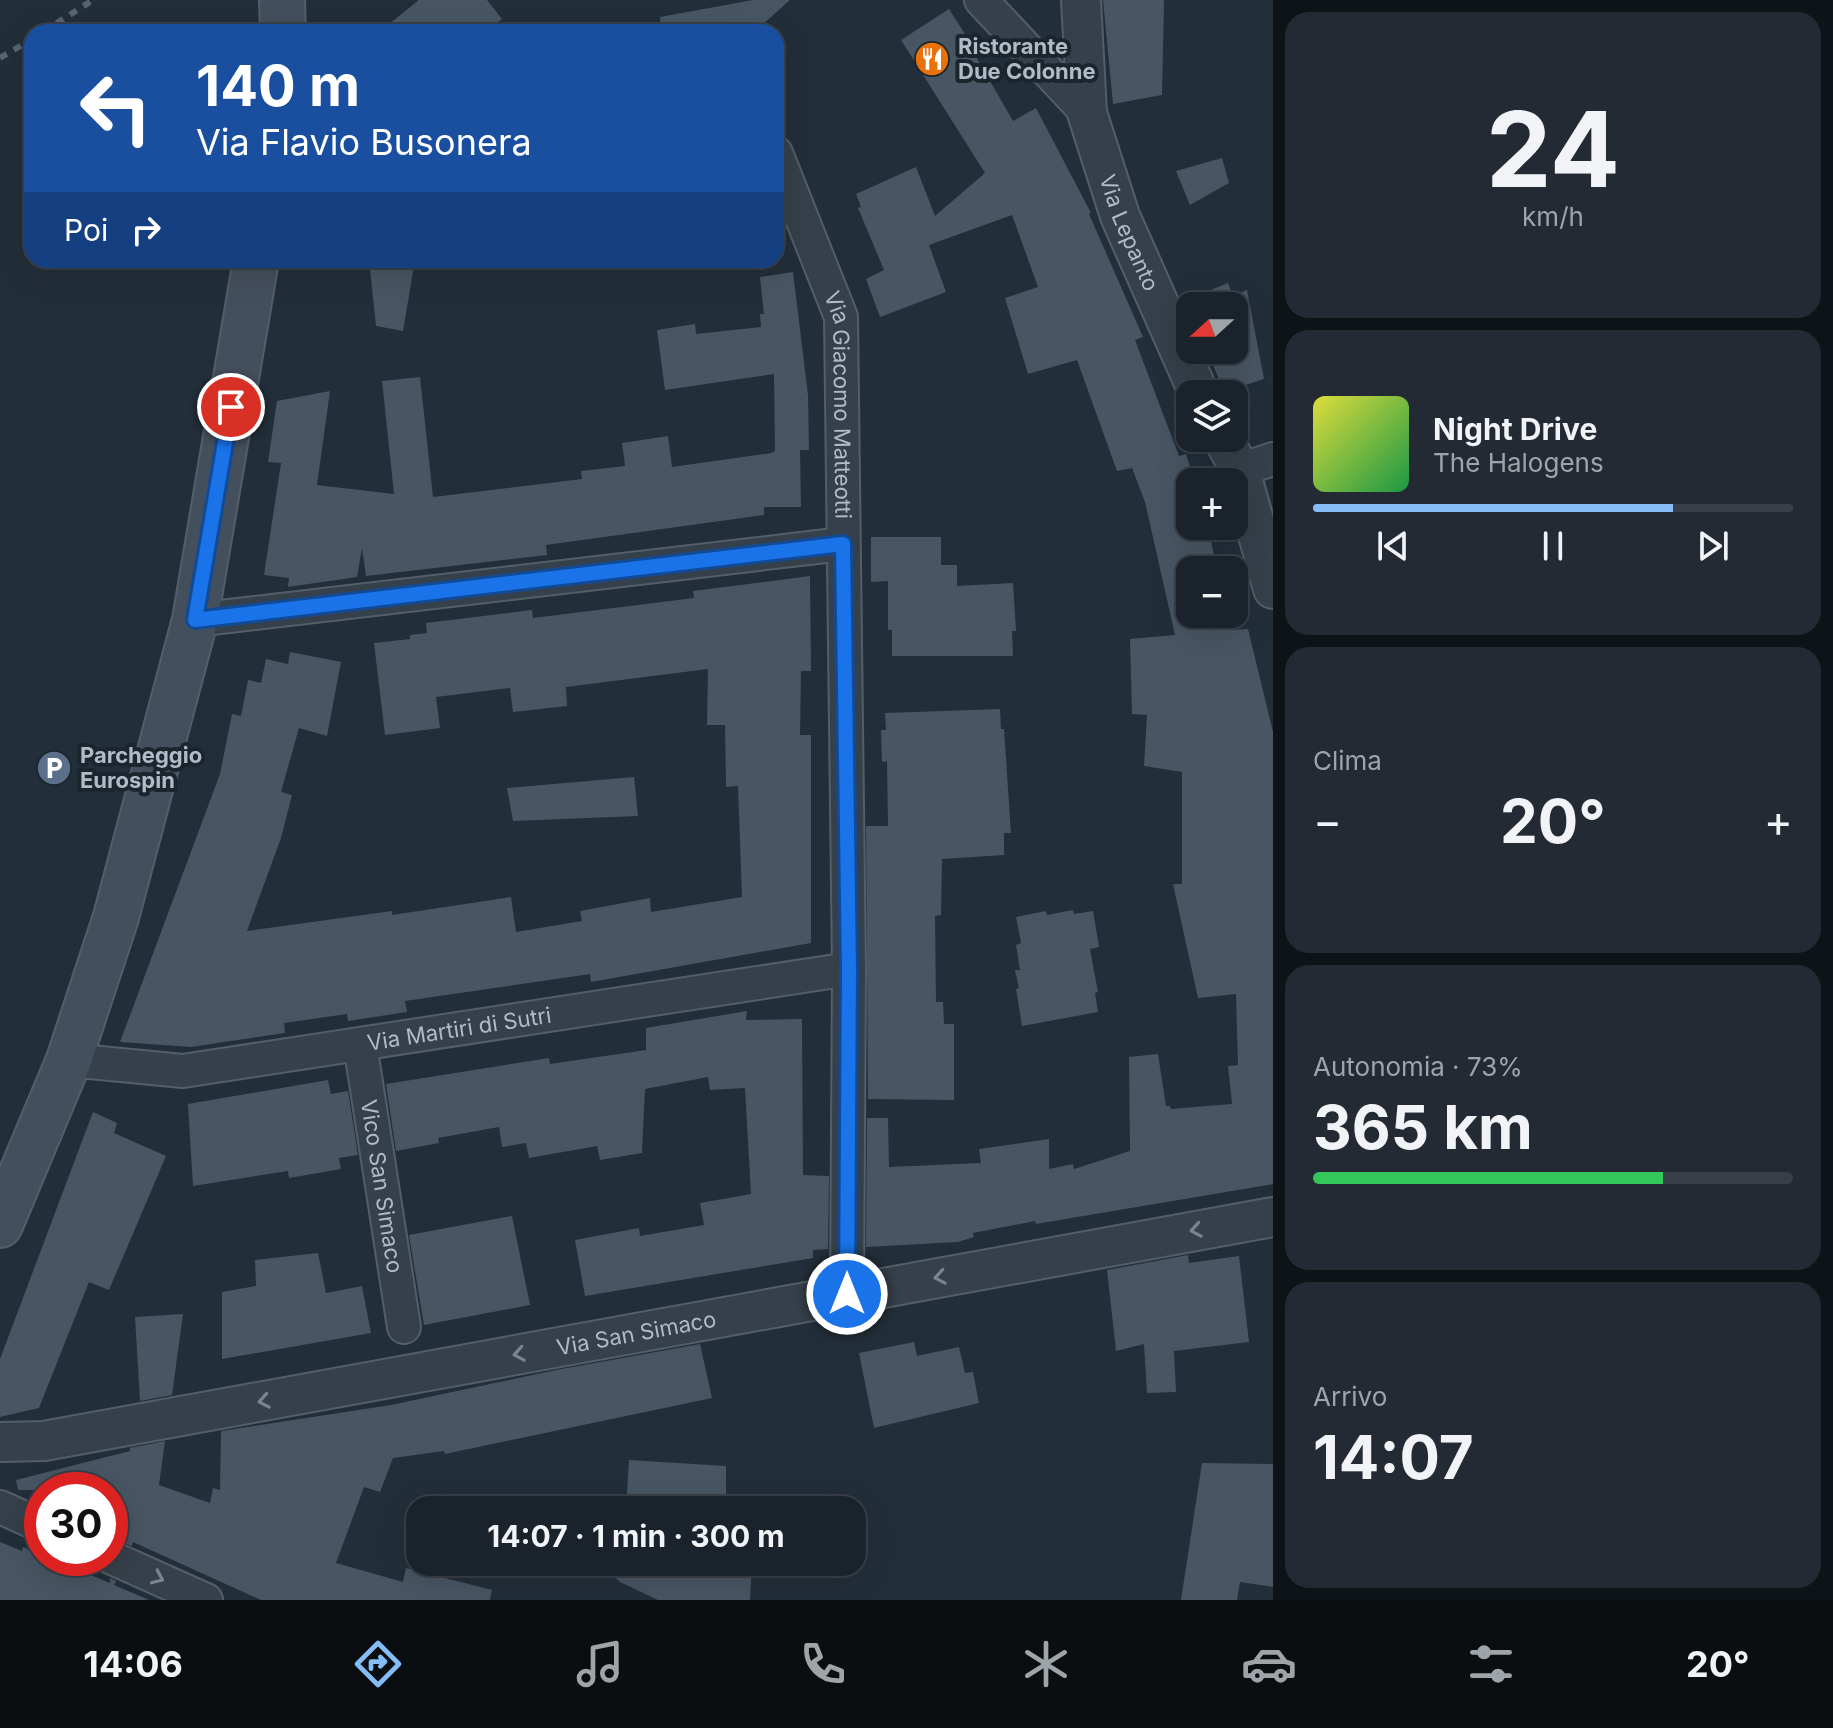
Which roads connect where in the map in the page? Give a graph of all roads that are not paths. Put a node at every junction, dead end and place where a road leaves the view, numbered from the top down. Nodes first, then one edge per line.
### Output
1 (282, 0) edge
2 (981, 0) edge
3 (1081, 0) edge
4 (283, 24) edge
5 (1087, 113) junction
6 (784, 173) edge
7 (255, 268) edge
8 (1193, 380) edge
9 (1245, 456) edge
10 (843, 544) junction
11 (1273, 589) edge
12 (195, 620) junction
13 (849, 969) junction
14 (360, 1044) junction
15 (69, 1060) junction
16 (0, 1167) edge
17 (1273, 1217) edge
18 (0, 1225) edge
19 (847, 1294) junction
20 (404, 1327) dead end
21 (44, 1441) junction
22 (0, 1442) edge
23 (0, 1462) edge
24 (0, 1507) edge
25 (24, 1518) edge
26 (128, 1565) edge
27 (206, 1600) edge

1 - 4 main road
2 - 5 street, Via Lepanto
3 - 5 street, Via Lepanto
5 - 8 street, Via Lepanto
6 - 10 street, Via Giacomo Matteotti
7 - 12 main road
9 - 11 street
10 - 12 street
10 - 13 street, Via Giacomo Matteotti
12 - 15 main road
13 - 14 street, Via Martiri di Sutri
13 - 19 street, Via Giacomo Matteotti
14 - 15 street, Via Martiri di Sutri
14 - 20 street, Vico San Simaco
15 - 16 main road
15 - 18 main road
17 -> 19 street, Via San Simaco
19 -> 21 street, Via San Simaco
21 - 22 street, Via San Simaco
21 - 23 street
24 - 25 street
26 -> 27 street

